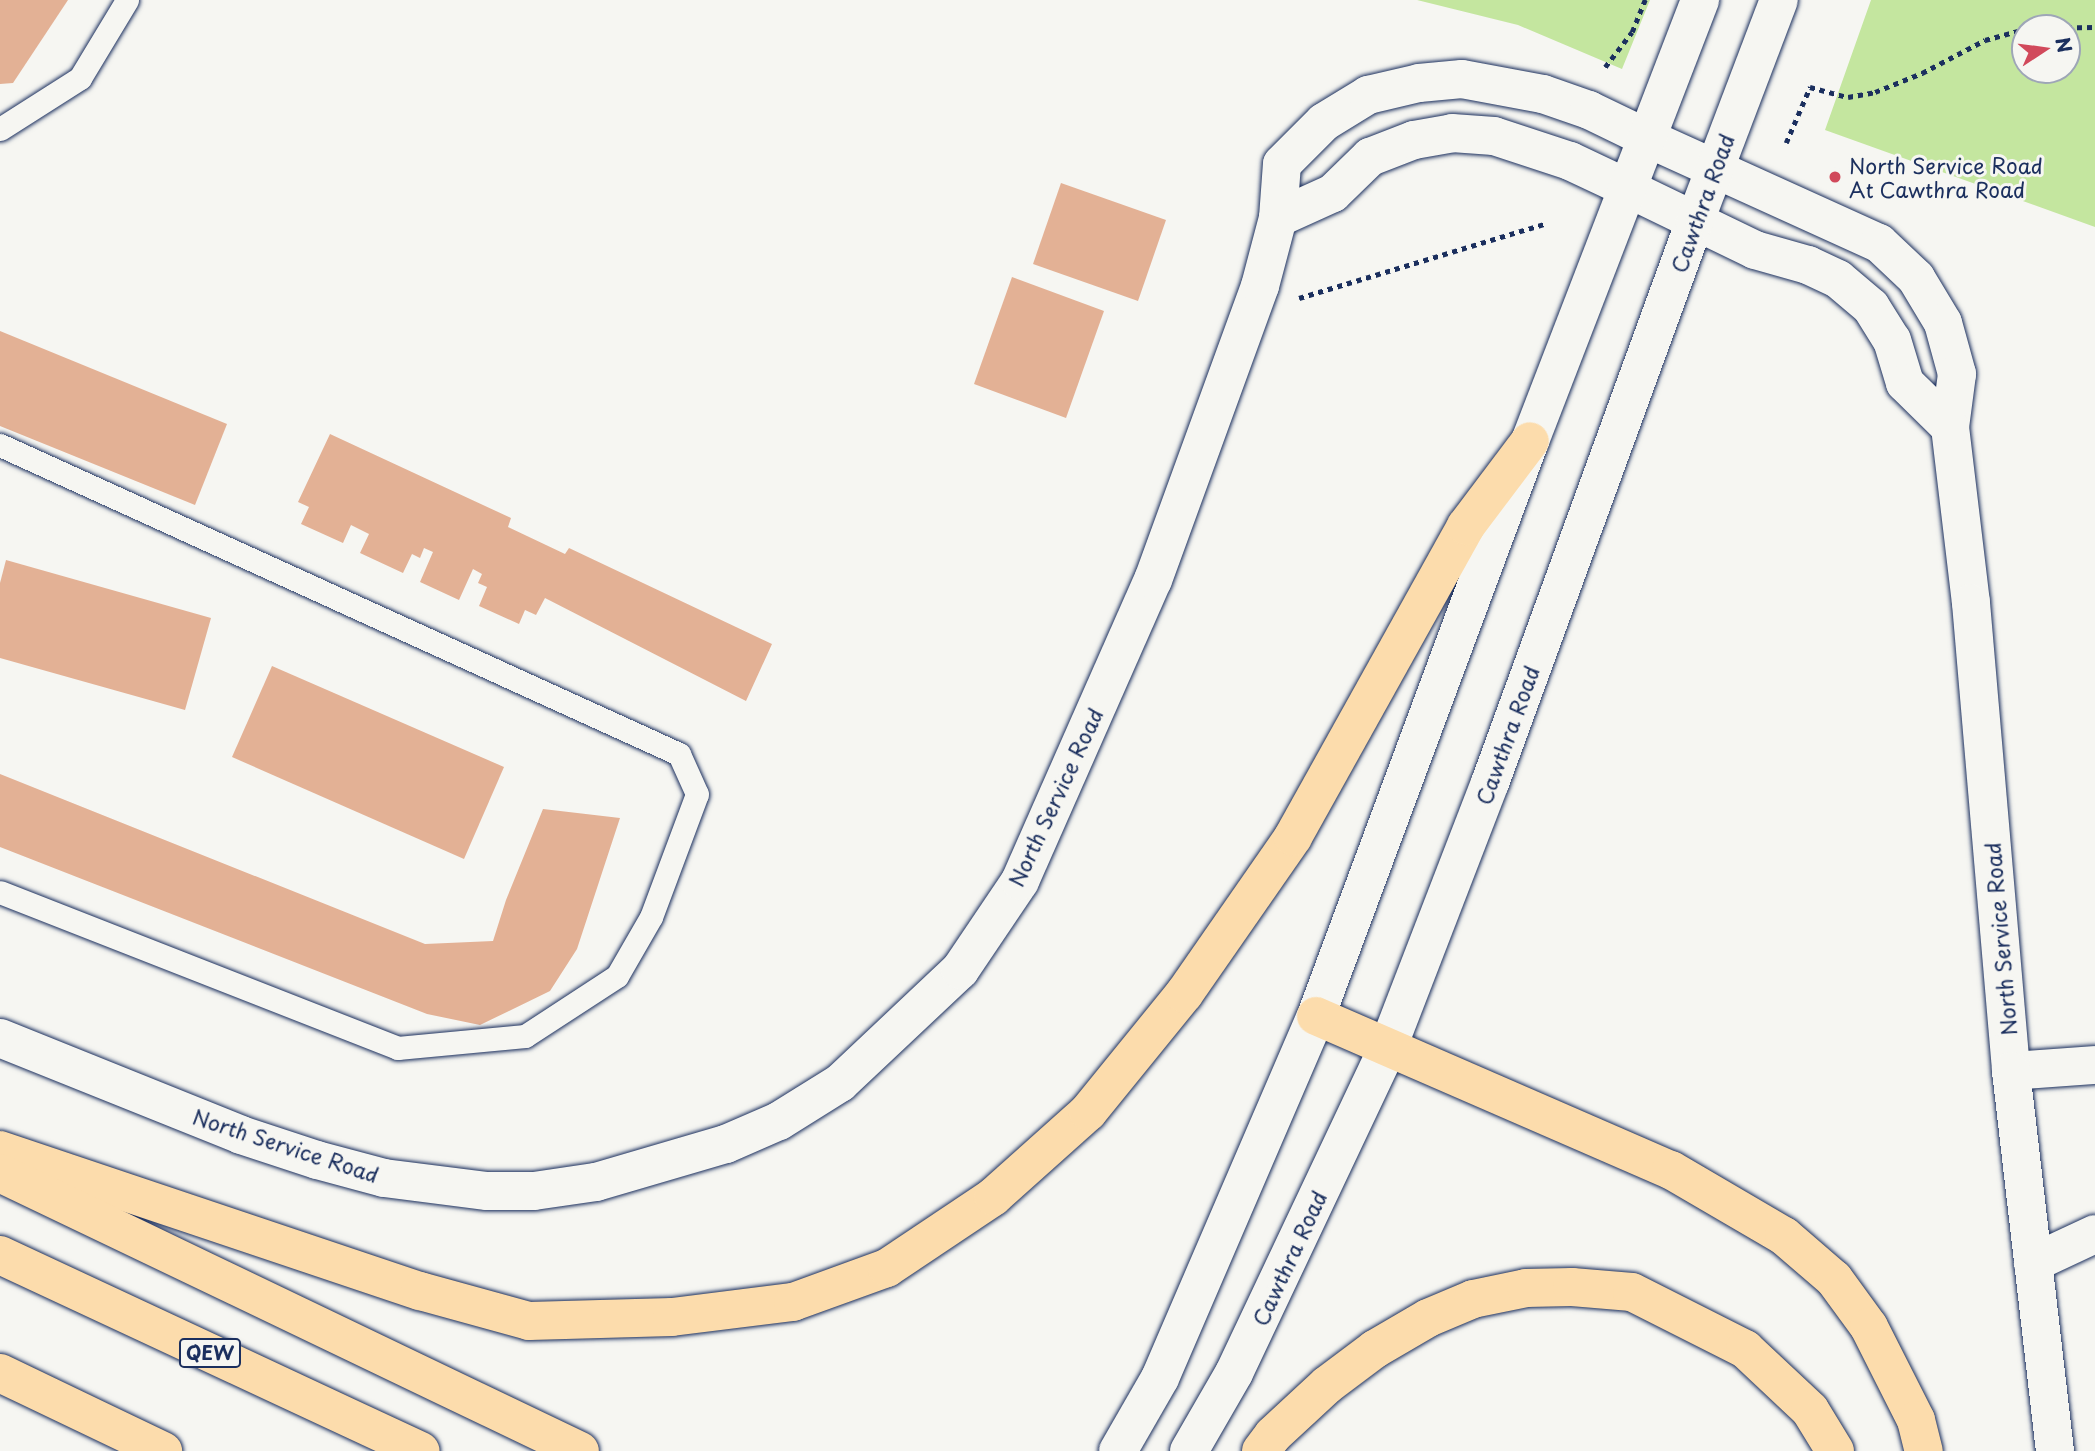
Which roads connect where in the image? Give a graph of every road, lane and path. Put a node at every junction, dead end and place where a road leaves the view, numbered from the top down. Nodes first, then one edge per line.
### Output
1 (127, 0) edge
2 (1645, 0) edge
3 (1700, 0) edge
4 (1779, 0) edge
5 (2011, 32) edge
6 (1605, 67) dead end
7 (0, 129) edge
8 (1647, 138) junction
9 (1786, 143) dead end
10 (1714, 169) junction
11 (1627, 188) junction
12 (1278, 218) junction
13 (1695, 221) junction
14 (1547, 223) dead end
15 (1249, 316) junction
16 (1950, 427) junction
17 (1530, 441) junction
18 (0, 445) edge
19 (0, 892) edge
20 (1316, 1016) junction
21 (0, 1038) edge
22 (1388, 1047) junction
23 (2095, 1065) edge
24 (2011, 1070) junction
25 (0, 1150) edge
26 (0, 1173) edge
27 (2095, 1234) edge
28 (0, 1255) edge
29 (2033, 1263) junction
30 (0, 1373) edge
31 (163, 1451) edge
32 (421, 1451) edge
33 (580, 1451) edge
34 (1118, 1451) edge
35 (1189, 1451) edge
36 (1261, 1451) edge
37 (1835, 1451) edge
38 (1924, 1451) edge
39 (2055, 1451) edge

1 - 7 lane
2 - 6 path
3 - 8 main road
4 - 10 main road, Cawthra Road
5 - 9 path
8 - 10 main road, North Service Road
8 - 11 main road
8 - 12 main road, North Service Road
10 - 13 main road, Cawthra Road
10 - 16 main road, North Service Road
11 - 12 main road
11 - 13 main road
11 - 17 main road
12 - 15 main road, North Service Road
13 - 16 main road
13 - 22 main road, Cawthra Road
14 - 15 path
15 - 21 main road, North Service Road
16 - 24 main road, North Service Road
17 - 20 main road
17 - 25 highway
18 - 19 lane
20 - 22 highway
20 - 34 main road
22 - 35 main road, Cawthra Road
22 - 38 highway
23 - 24 main road
24 - 29 main road, North Service Road
26 - 33 highway
27 - 29 main road
28 - 32 highway, QEW
29 - 39 main road, North Service Road
30 - 31 highway
36 - 37 highway

